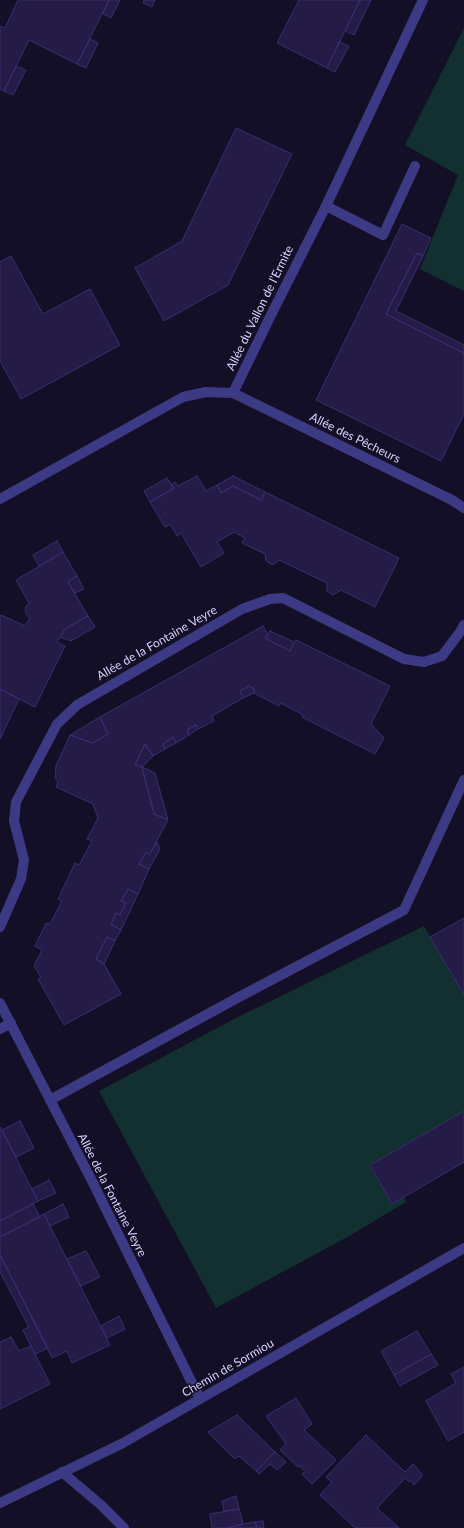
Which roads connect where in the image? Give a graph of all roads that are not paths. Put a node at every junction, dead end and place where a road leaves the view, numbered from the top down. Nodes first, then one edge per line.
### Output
1 (423, 0) edge
2 (414, 166) dead end
3 (326, 206) junction
4 (233, 393) junction
5 (0, 499) edge
6 (464, 508) edge
7 (464, 625) edge
8 (464, 780) edge
9 (0, 927) edge
10 (0, 1003) edge
11 (10, 1023) junction
12 (0, 1029) edge
13 (50, 1100) junction
14 (464, 1248) edge
15 (200, 1399) junction
16 (62, 1472) junction
17 (0, 1502) edge
18 (124, 1528) edge

1 - 3 street, Allée du Vallon de l’Ermite
2 - 3 street
3 - 4 street, Allée du Vallon de l’Ermite
4 - 5 street
4 - 6 street, Allée des Pêcheurs
7 - 9 street, Allée de la Fontaine Veyre
8 - 13 street
10 - 11 street, Allée de la Fontaine Veyre
11 - 12 street
11 - 13 street, Allée de la Fontaine Veyre
13 - 15 street, Allée de la Fontaine Veyre
14 - 15 street, Chemin de Sormiou
15 - 16 street, Chemin de Sormiou
16 - 17 street, Chemin de Sormiou
16 - 18 street

